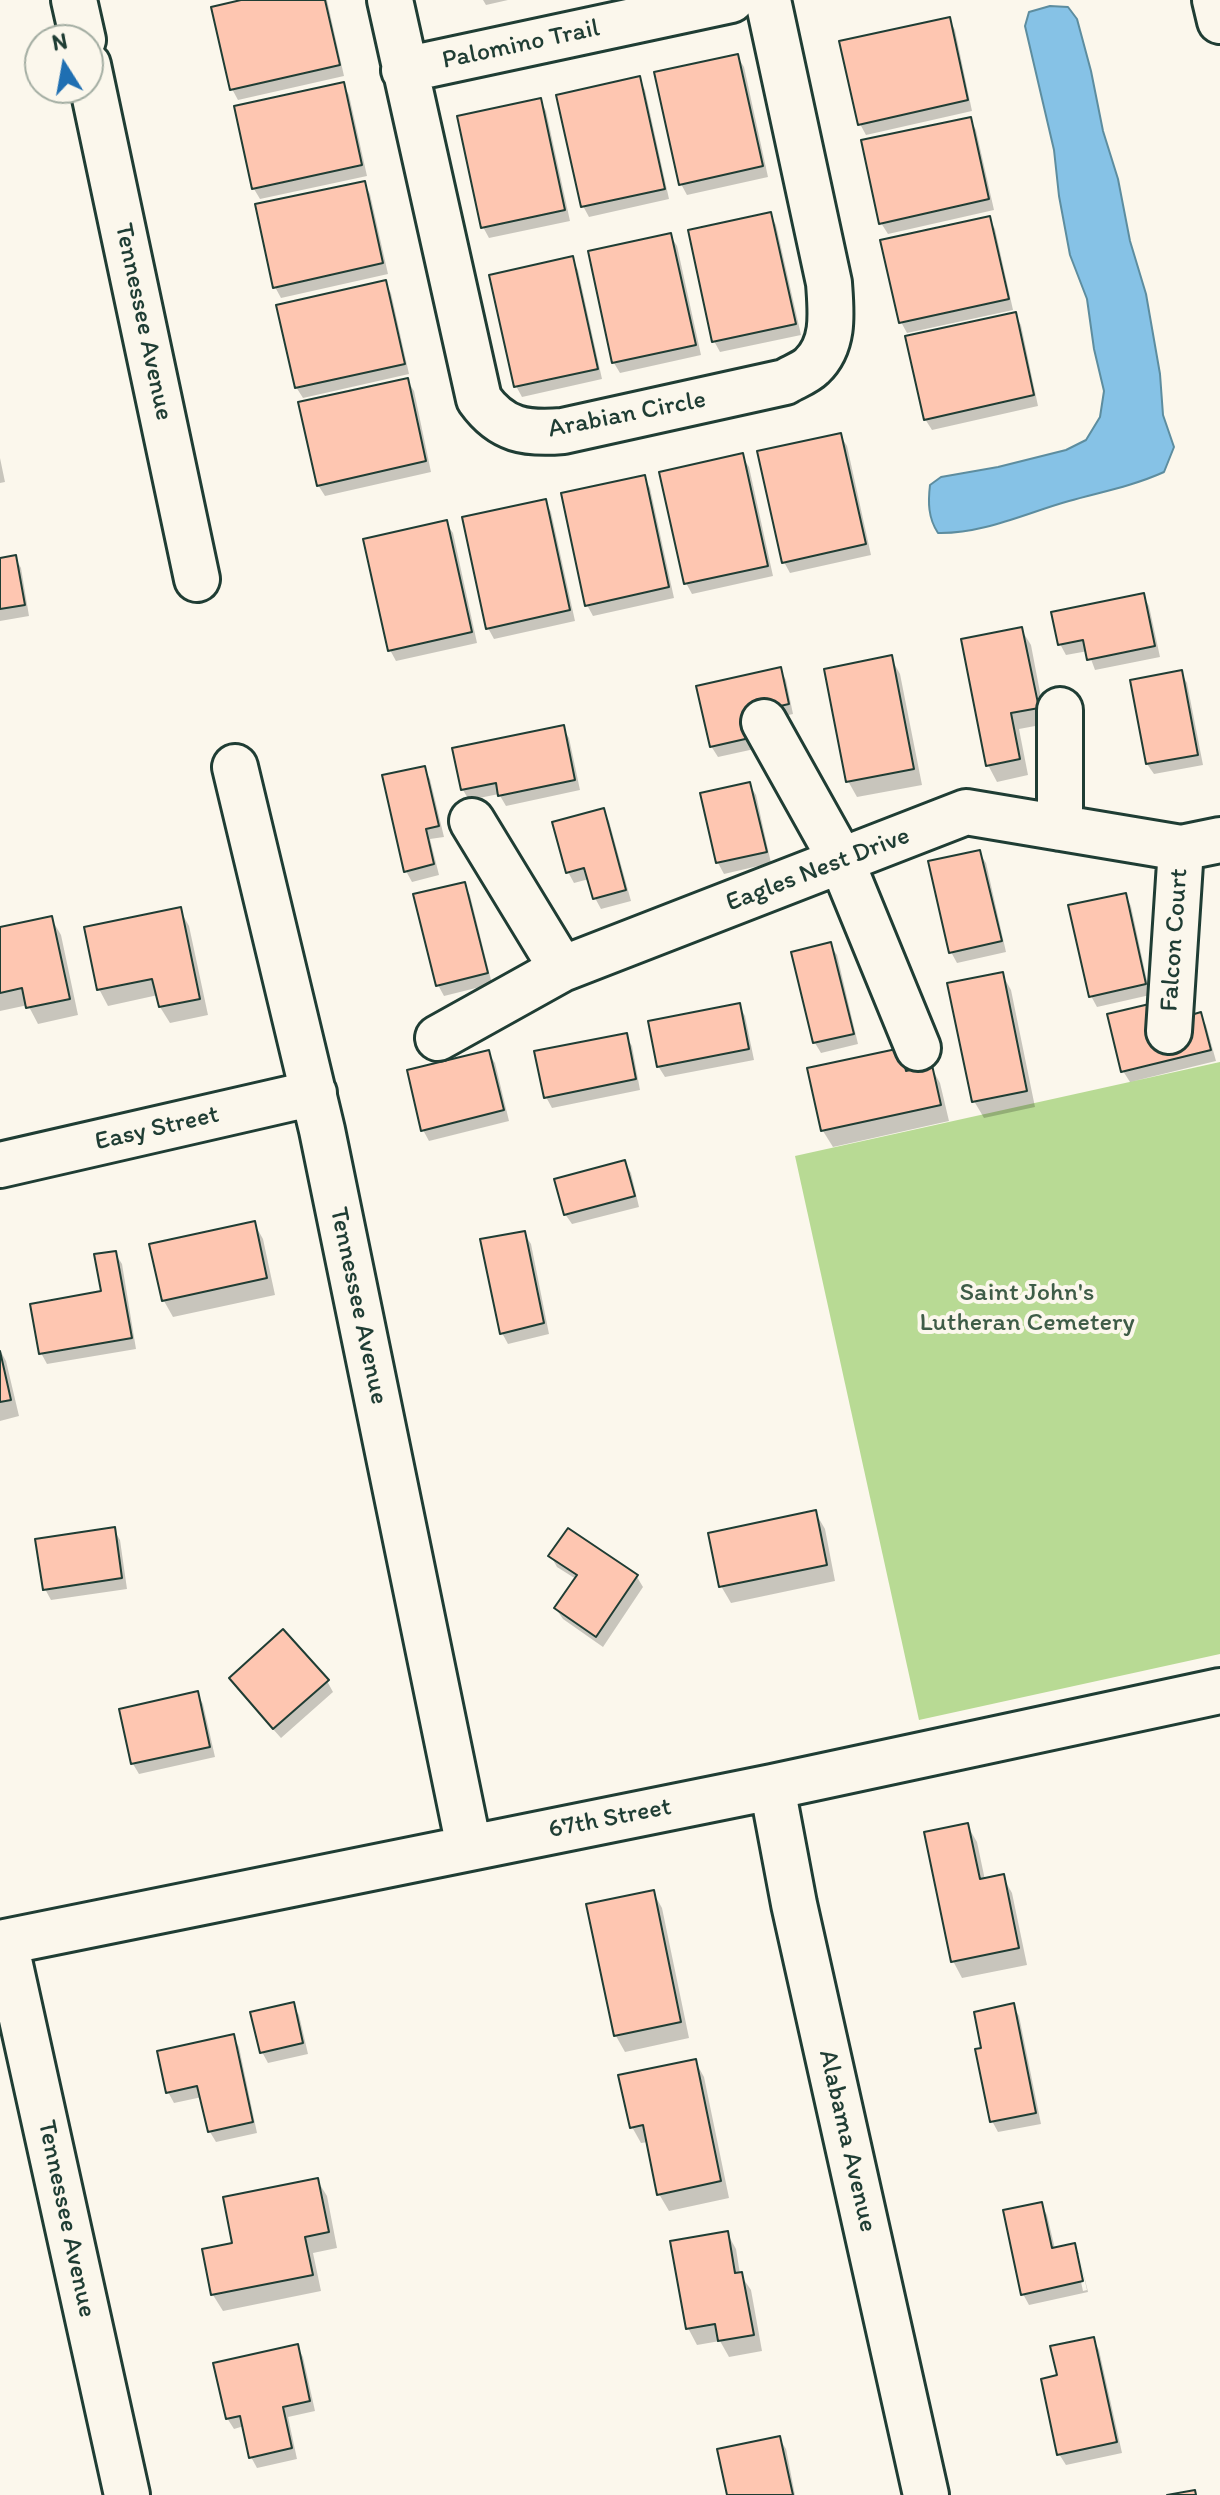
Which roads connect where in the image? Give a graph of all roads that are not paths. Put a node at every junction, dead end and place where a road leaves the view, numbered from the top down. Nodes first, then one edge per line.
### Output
1 (74, 0) edge
2 (390, 0) edge
3 (731, 0) edge
4 (768, 0) edge
5 (1215, 0) edge
6 (1220, 21) edge
7 (79, 24) edge
8 (404, 70) junction
9 (96, 104) edge
10 (197, 579) dead end
11 (1060, 710) dead end
12 (764, 722) dead end
13 (235, 767) dead end
14 (472, 821) dead end
15 (1060, 828) junction
16 (1200, 844) edge
17 (841, 860) junction
18 (562, 969) junction
19 (1169, 1031) dead end
20 (438, 1038) dead end
21 (918, 1048) dead end
22 (314, 1093) junction
23 (0, 1165) edge
24 (1220, 1691) edge
25 (772, 1787) junction
26 (469, 1847) junction
27 (3, 1943) edge
28 (127, 2495) edge
29 (926, 2495) edge

1 - 7 street
2 - 8 street, Arabian Circle
3 - 8 street, Palomino Trail
4 - 8 street, Arabian Circle
5 - 6 street
9 - 10 street, Tennessee Avenue
11 - 15 street
12 - 17 street
13 - 22 street, Tennessee Avenue
14 - 18 street
15 - 16 street, Eagles Nest Drive
15 - 17 street, Eagles Nest Drive
16 - 19 street, Falcon Court
17 - 18 street, Eagles Nest Drive
17 - 21 street
18 - 20 street, Eagles Nest Drive
22 - 23 street, Easy Street
22 - 26 street, Tennessee Avenue
24 - 25 street, 67th Street
25 - 26 street, 67th Street
25 - 29 street, Alabama Avenue
26 - 27 street, 67th Street
27 - 28 street, Tennessee Avenue

